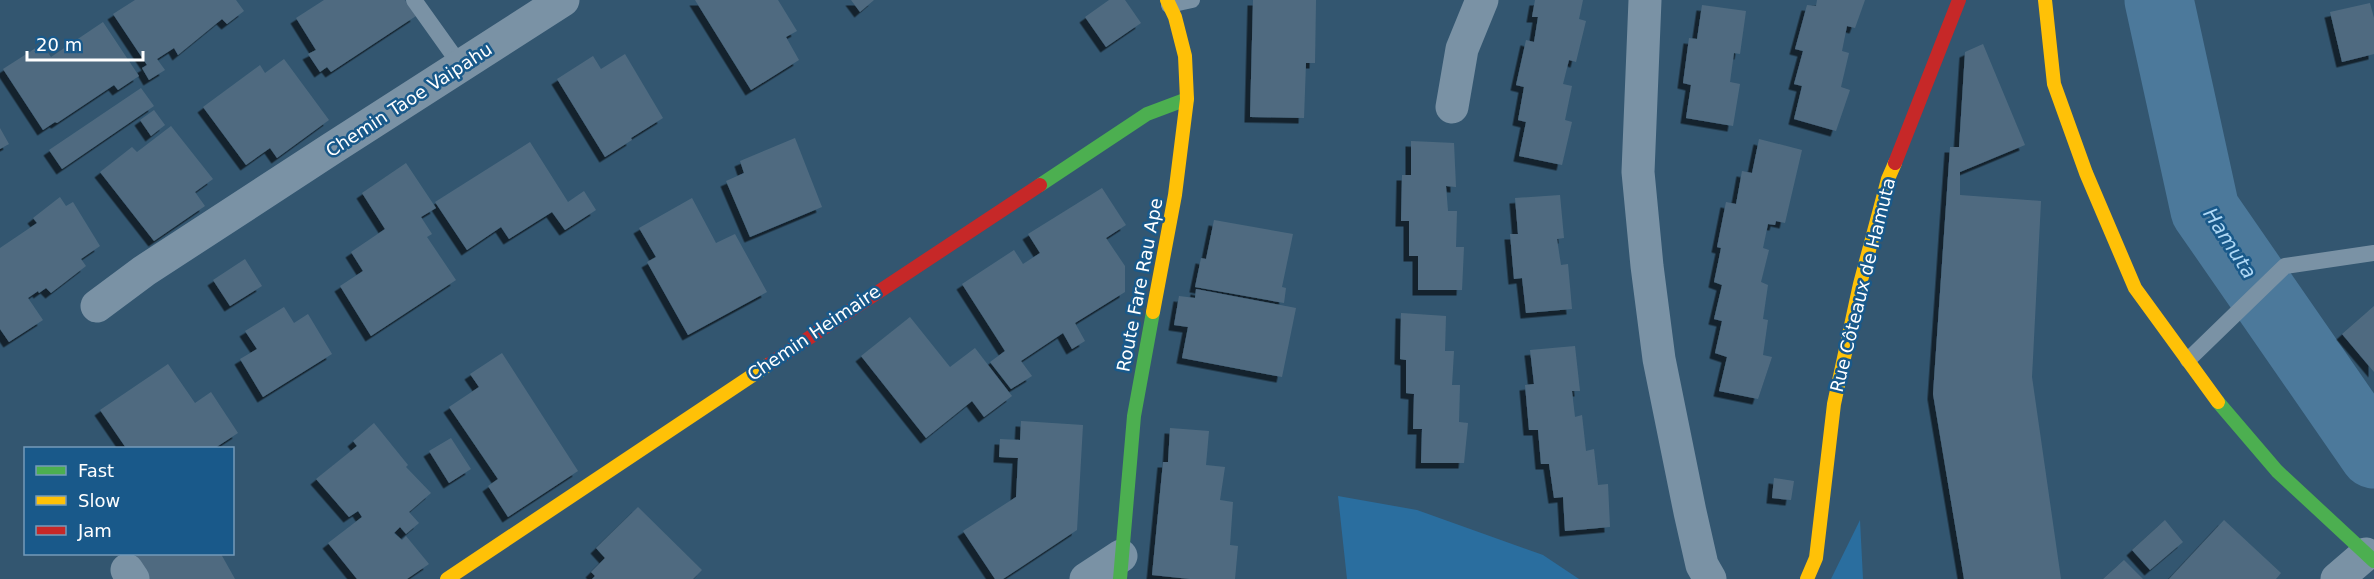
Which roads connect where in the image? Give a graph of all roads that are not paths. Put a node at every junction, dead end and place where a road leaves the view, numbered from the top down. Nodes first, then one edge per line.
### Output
1 (414, 0) edge
2 (563, 0) edge
3 (1192, 0) edge
4 (1482, 0) edge
5 (1645, 0) edge
6 (1959, 0) edge
7 (2045, 0) edge
8 (1168, 3) edge
9 (461, 66) junction
10 (1187, 99) junction
11 (1452, 107) dead end
12 (2374, 253) edge
13 (97, 306) dead end
14 (2187, 360) junction
15 (2370, 558) edge
16 (1121, 568) edge
17 (447, 579) edge
18 (1086, 579) edge
19 (1710, 579) edge
20 (1807, 579) edge
21 (2337, 579) edge

1 - 9 lane
2 - 9 street, Chemin Taoe Vaipahu
3 - 8 lane
4 - 11 street
5 - 19 street
6 - 20 street, Rue Côteaux de Hamuta
7 - 14 street
8 - 10 street, Route Fare Rau Ape
9 - 13 street, Chemin Taoe Vaipahu
10 - 16 street, Route Fare Rau Ape
10 - 17 street, Chemin Heimaire
12 - 14 lane
14 - 15 street
15 - 21 street
16 - 18 street

